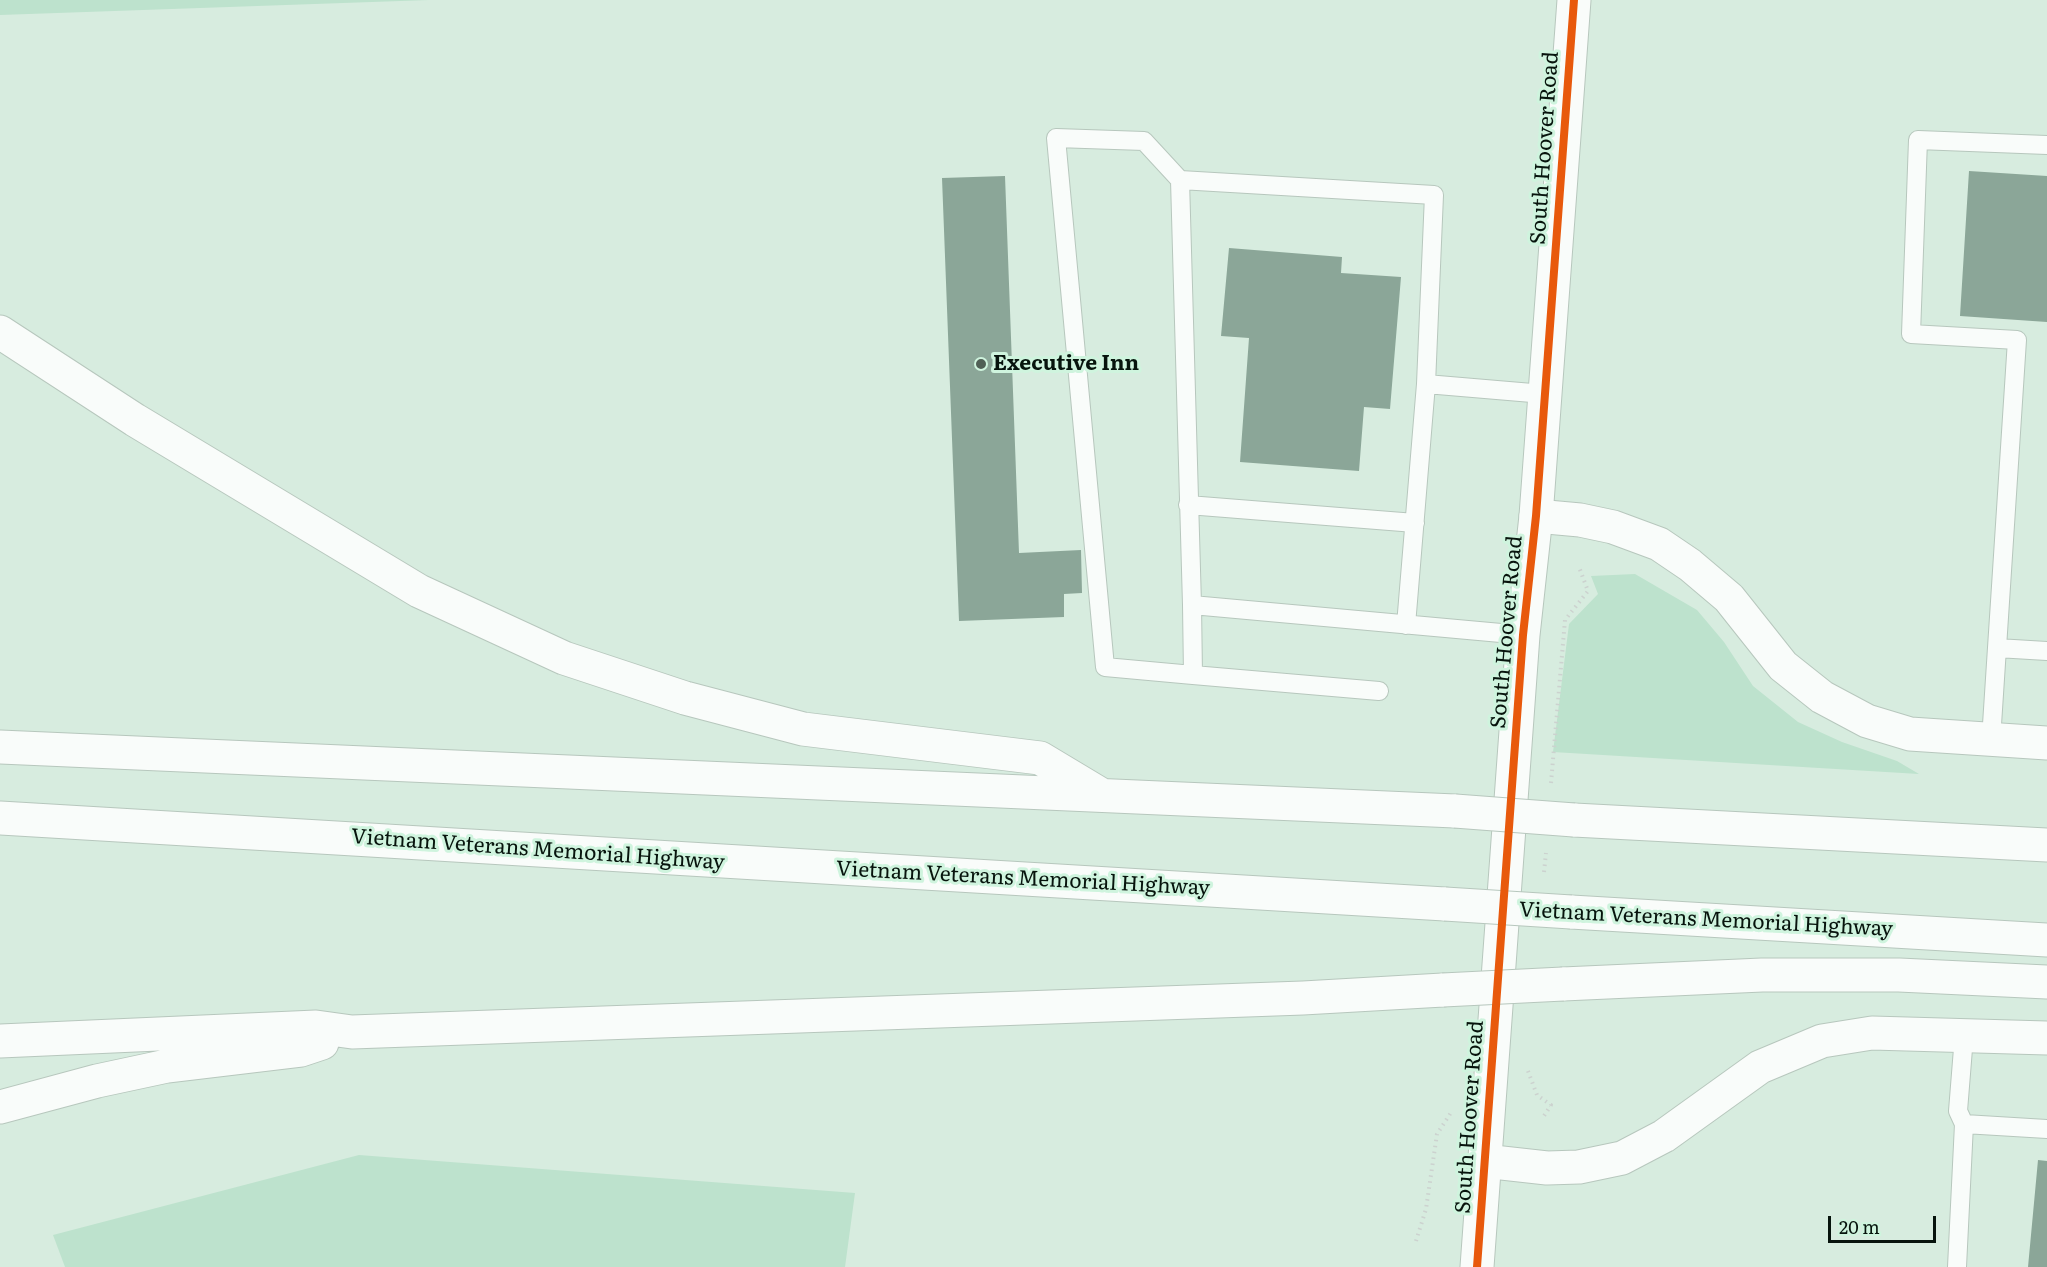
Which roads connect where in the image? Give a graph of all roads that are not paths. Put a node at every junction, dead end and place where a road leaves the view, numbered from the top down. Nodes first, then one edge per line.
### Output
1 (1574, 0) edge
2 (2047, 145) edge
3 (1180, 180) junction
4 (0, 332) edge
5 (1426, 384) junction
6 (1544, 394) junction
7 (1188, 505) junction
8 (1536, 516) junction
9 (1414, 523) junction
10 (1192, 605) junction
11 (1406, 625) junction
12 (1523, 635) junction
13 (1997, 648) junction
14 (2047, 651) edge
15 (1193, 675) junction
16 (1379, 691) dead end
17 (1991, 740) junction
18 (2047, 743) edge
19 (0, 747) edge
20 (1101, 795) junction
21 (0, 818) edge
22 (2047, 845) edge
23 (2047, 940) edge
24 (2047, 982) edge
25 (318, 1036) junction
26 (1964, 1036) junction
27 (2047, 1038) edge
28 (0, 1041) edge
29 (0, 1107) edge
30 (1964, 1124) junction
31 (2047, 1129) edge
32 (1484, 1161) junction
33 (1478, 1267) edge
34 (1957, 1267) edge

1 - 6 main road, South Hoover Road
2 - 13 lane
3 - 5 lane
3 - 7 lane
3 - 15 lane
4 - 20 main road
5 - 6 lane
5 - 9 lane
6 - 8 main road, South Hoover Road
7 - 9 lane
7 - 10 lane
8 - 12 main road, South Hoover Road
8 - 17 main road
9 - 11 lane
10 - 11 lane
10 - 15 lane
11 - 12 lane
12 - 32 main road, South Hoover Road
13 - 14 lane
13 - 17 lane
15 - 16 lane
17 - 18 main road
19 - 20 main road
20 - 22 main road, bridge
21 - 23 main road, Vietnam Veterans Memorial Highway, bridge
24 - 25 main road, bridge
25 - 28 main road
25 - 29 main road
26 - 27 main road
26 - 30 lane
26 - 32 main road
30 - 31 lane
30 - 34 lane
32 - 33 main road, South Hoover Road

